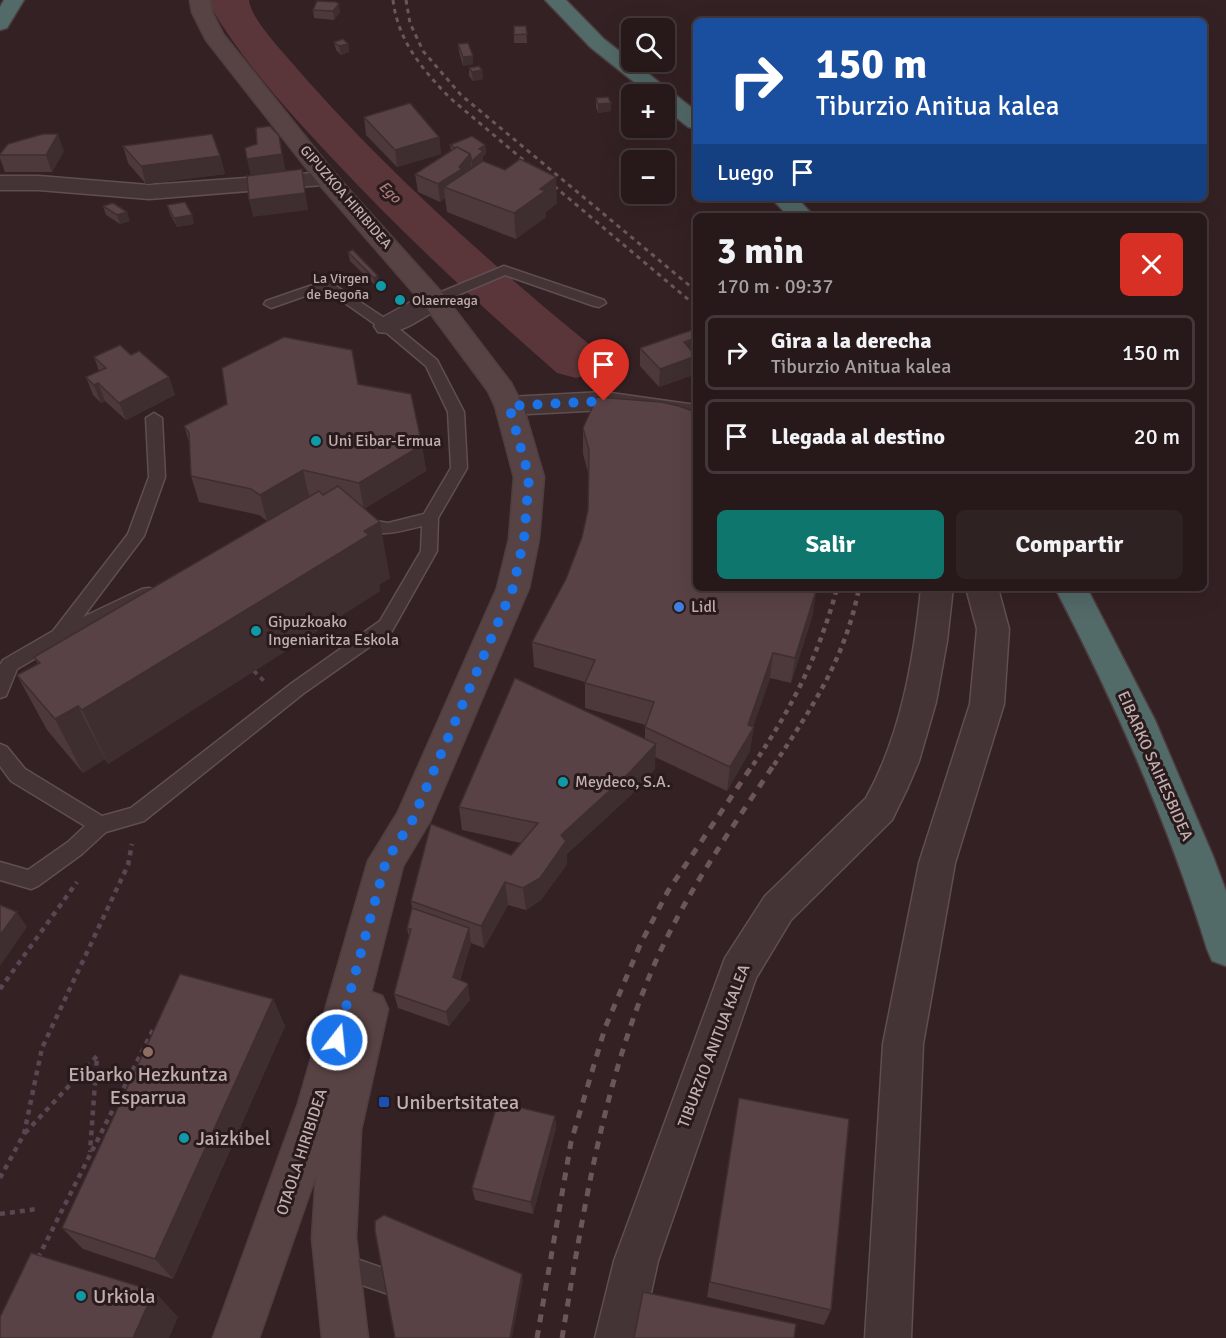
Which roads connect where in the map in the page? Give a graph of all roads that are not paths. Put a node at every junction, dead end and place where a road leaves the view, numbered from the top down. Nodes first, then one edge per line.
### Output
1 (14, 0) edge
2 (200, 0) edge
3 (555, 0) edge
4 (0, 24) edge
5 (648, 84) edge
6 (675, 105) edge
7 (693, 120) edge
8 (327, 179) junction
9 (0, 183) edge
10 (786, 201) edge
11 (799, 213) edge
12 (444, 295) junction
13 (599, 303) dead end
14 (271, 304) dead end
15 (387, 326) junction
16 (505, 398) junction
17 (693, 414) edge
18 (153, 418) dead end
19 (430, 518) junction
20 (344, 521) edge
21 (166, 585) edge
22 (959, 591) edge
23 (1073, 591) edge
24 (59, 636) junction
25 (0, 691) edge
26 (0, 752) edge
27 (412, 821) junction
28 (100, 825) junction
29 (0, 871) edge
30 (1226, 949) edge
31 (337, 1264) junction
32 (420, 1304) edge
33 (236, 1338) edge
34 (345, 1338) edge
35 (618, 1338) edge
36 (888, 1338) edge

1 - 4 highway
2 - 8 street, GIPUZKOA HIRIBIDEA
3 - 5 highway
6 - 7 highway
8 - 9 street
8 - 12 street, GIPUZKOA HIRIBIDEA
10 - 11 highway
12 - 13 lane
12 - 15 street
12 - 16 street, GIPUZKOA HIRIBIDEA
14 - 15 lane
15 - 19 lane
16 - 17 street
16 - 27 street, OTAOLA HIRIBIDEA
18 - 24 lane
19 - 20 lane
19 - 28 lane
21 - 24 lane
22 - 35 street, TIBURZIO ANITUA KALEA
22 - 36 street, TIBURZIO ANITUA KALEA
23 - 30 highway, EIBARKO SAIHESBIDEA
24 - 25 lane
26 - 28 lane
27 - 31 street
27 - 33 street, OTAOLA HIRIBIDEA
28 - 29 lane
31 - 32 lane
31 - 34 street

